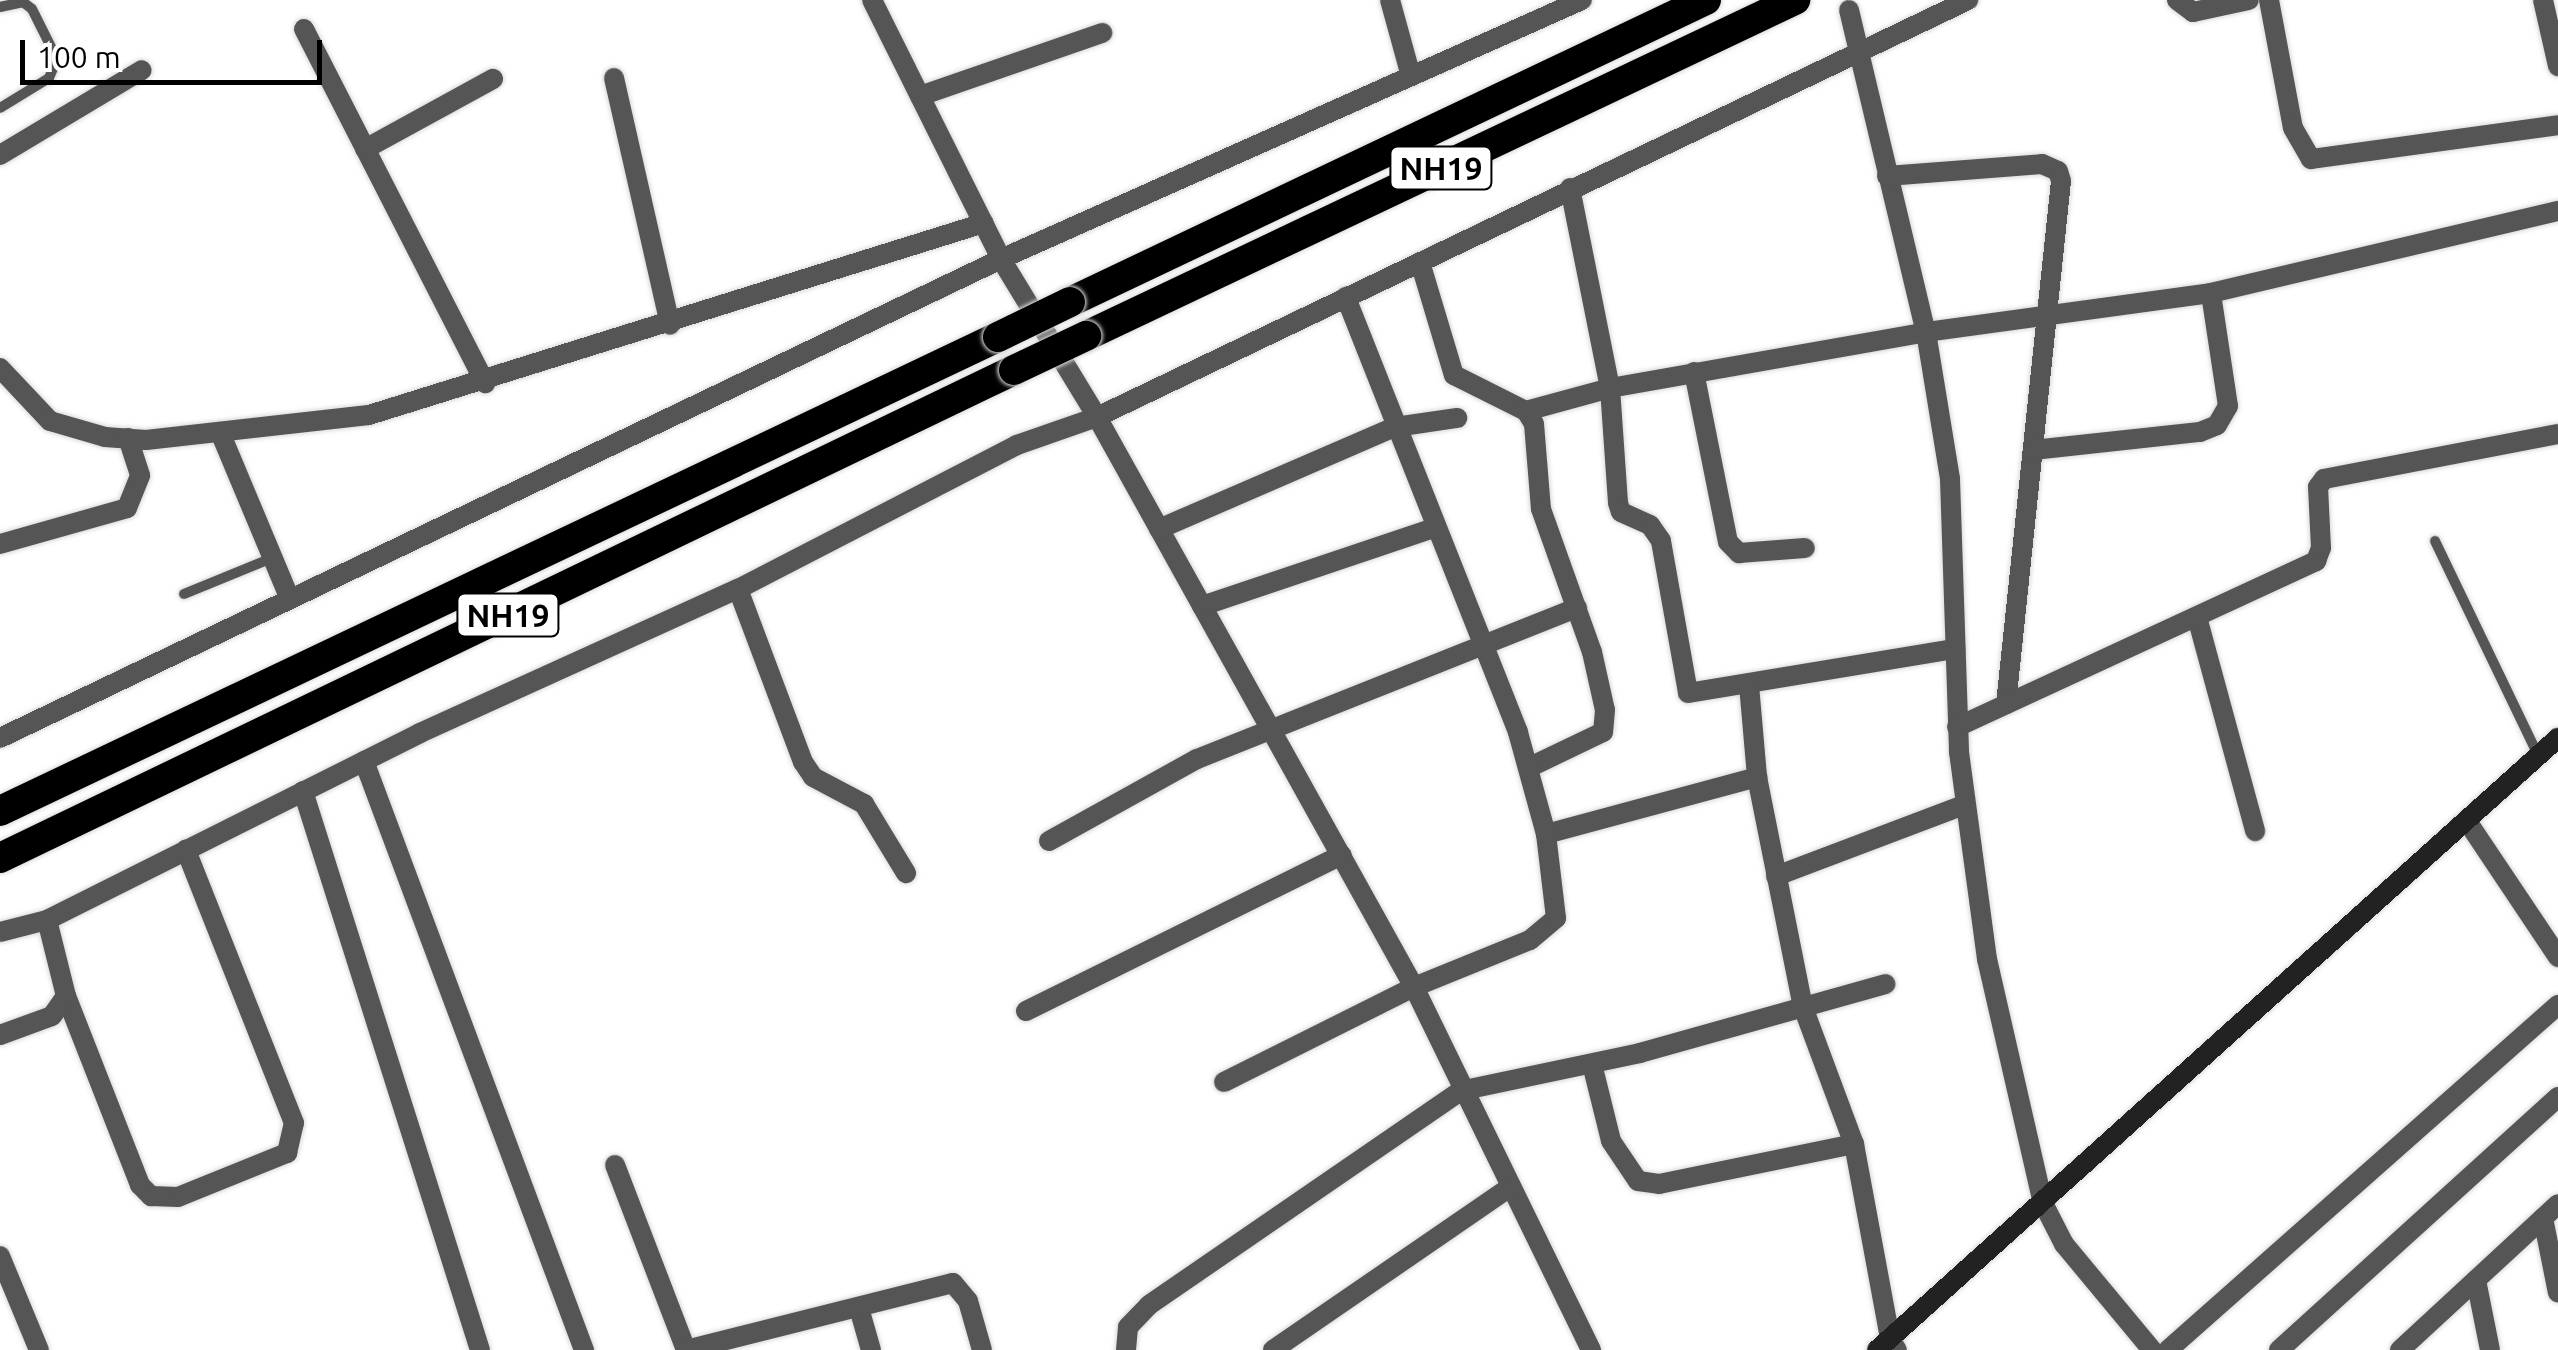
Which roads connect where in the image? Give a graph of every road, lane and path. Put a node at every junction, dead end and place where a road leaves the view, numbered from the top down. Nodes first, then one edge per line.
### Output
1 (872, 0) edge
2 (1390, 0) edge
3 (1582, 0) edge
4 (1706, 0) edge
5 (1795, 0) edge
6 (1968, 0) edge
7 (2177, 0) edge
8 (2249, 0) edge
9 (2270, 0) edge
10 (2543, 0) edge
11 (0, 7) edge
12 (1849, 10) dead end
13 (304, 29) dead end
14 (1102, 33) dead end
15 (1859, 52) junction
16 (2558, 66) edge
17 (142, 70) dead end
18 (1411, 76) junction
19 (614, 78) dead end
20 (493, 79) dead end
21 (920, 96) junction
22 (0, 108) edge
23 (2558, 125) edge
24 (365, 149) junction
25 (0, 155) edge
26 (1887, 176) junction
27 (1570, 188) junction
28 (2558, 210) edge
29 (984, 223) junction
30 (1001, 259) junction
31 (1420, 262) junction
32 (2210, 294) junction
33 (1346, 297) junction
34 (2048, 318) junction
35 (670, 325) junction
36 (1926, 332) junction
37 (0, 368) edge
38 (1694, 372) junction
39 (485, 383) junction
40 (1610, 388) junction
41 (1526, 411) junction
42 (1097, 417) junction
43 (1457, 418) dead end
44 (1395, 428) junction
45 (220, 432) junction
46 (2558, 434) edge
47 (128, 438) junction
48 (2033, 450) junction
49 (1159, 528) junction
50 (1434, 528) junction
51 (2435, 540) dead end
52 (0, 544) edge
53 (1805, 548) dead end
54 (272, 558) junction
55 (738, 589) junction
56 (184, 594) dead end
57 (290, 599) junction
58 (1202, 606) junction
59 (1577, 608) junction
60 (2197, 618) junction
61 (1484, 646) junction
62 (1955, 649) junction
63 (1749, 685) junction
64 (2006, 704) junction
65 (1958, 727) junction
66 (1270, 728) junction
67 (0, 738) edge
68 (2558, 738) edge
69 (2538, 756) junction
70 (364, 761) junction
71 (1528, 768) junction
72 (1757, 777) junction
73 (303, 791) junction
74 (1964, 805) junction
75 (0, 812) edge
76 (2467, 821) junction
77 (2255, 830) dead end
78 (1546, 834) junction
79 (1049, 841) dead end
80 (186, 850) junction
81 (1340, 854) junction
82 (0, 858) edge
83 (906, 872) dead end
84 (1776, 876) junction
85 (47, 920) junction
86 (0, 932) edge
87 (2558, 957) edge
88 (1886, 984) dead end
89 (1414, 986) junction
90 (66, 996) junction
91 (2558, 1005) edge
92 (1803, 1007) junction
93 (1026, 1011) dead end
94 (0, 1035) edge
95 (1592, 1064) junction
96 (1224, 1082) dead end
97 (1460, 1091) junction
98 (2558, 1097) edge
99 (1854, 1144) junction
100 (615, 1165) dead end
101 (1510, 1186) junction
102 (2043, 1203) junction
103 (2550, 1212) edge
104 (0, 1256) edge
105 (2476, 1280) junction
106 (2558, 1293) edge
107 (860, 1308) junction
108 (1888, 1346) edge
109 (39, 1350) edge
110 (480, 1350) edge
111 (584, 1350) edge
112 (686, 1350) edge
113 (872, 1350) edge
114 (982, 1350) edge
115 (1126, 1350) edge
116 (1273, 1350) edge
117 (1592, 1350) edge
118 (2152, 1350) edge
119 (2168, 1350) edge
120 (2279, 1350) edge
121 (2400, 1350) edge
122 (2490, 1350) edge

1 - 21 street
2 - 18 street
3 - 18 street
4 - 75 highway, NH19, bridge
5 - 82 highway, NH19, bridge
6 - 15 street
7 - 8 street
9 - 23 street
10 - 16 street
11 - 22 lane
12 - 15 street
13 - 24 street
14 - 21 street
15 - 26 street
15 - 27 street
17 - 25 street
18 - 30 street
19 - 35 street
20 - 24 street
21 - 29 street
24 - 39 street
26 - 34 street
26 - 36 street
27 - 31 street
27 - 40 street
28 - 32 street
29 - 30 street
29 - 35 street
30 - 42 street
30 - 57 street
31 - 33 street
31 - 41 street
32 - 34 street
32 - 48 street
33 - 42 street
33 - 44 street
34 - 36 street
34 - 48 street
35 - 39 street
36 - 38 street
36 - 62 street
37 - 47 street
38 - 40 street
38 - 53 street
39 - 45 street
40 - 41 street
40 - 63 street
41 - 59 street
42 - 49 street
42 - 55 street
43 - 44 street
44 - 49 street
44 - 50 street
45 - 47 street
45 - 54 street
46 - 60 street
47 - 52 street
48 - 64 street
49 - 58 street
50 - 58 street
50 - 61 street
51 - 69 lane
54 - 56 lane
54 - 57 street
55 - 70 street
55 - 83 street
57 - 67 street
58 - 66 street
59 - 61 street
59 - 71 street
60 - 64 street
60 - 77 street
61 - 66 street
61 - 71 street
62 - 63 street
62 - 65 street
63 - 72 street
64 - 65 street
65 - 74 street
66 - 79 street
66 - 81 street
68 - 69 street
69 - 76 street
70 - 73 street
70 - 111 street
71 - 78 street
72 - 78 street
72 - 84 street
73 - 80 street
73 - 110 street
74 - 84 street
74 - 102 street
76 - 87 street
76 - 102 street
78 - 89 street
80 - 85 street
80 - 90 street
81 - 89 street
81 - 93 street
84 - 92 street
85 - 86 street
85 - 90 street
88 - 92 street
89 - 96 street
89 - 97 street
90 - 94 street
91 - 119 street
92 - 95 street
92 - 99 street
95 - 97 street
95 - 99 street
97 - 101 street
97 - 115 street
98 - 120 street
99 - 108 street
100 - 112 street
101 - 116 street
101 - 117 street
102 - 108 street
102 - 118 street
103 - 105 street
103 - 106 street
104 - 109 street
105 - 121 street
105 - 122 street
107 - 112 street
107 - 113 street
107 - 114 street

